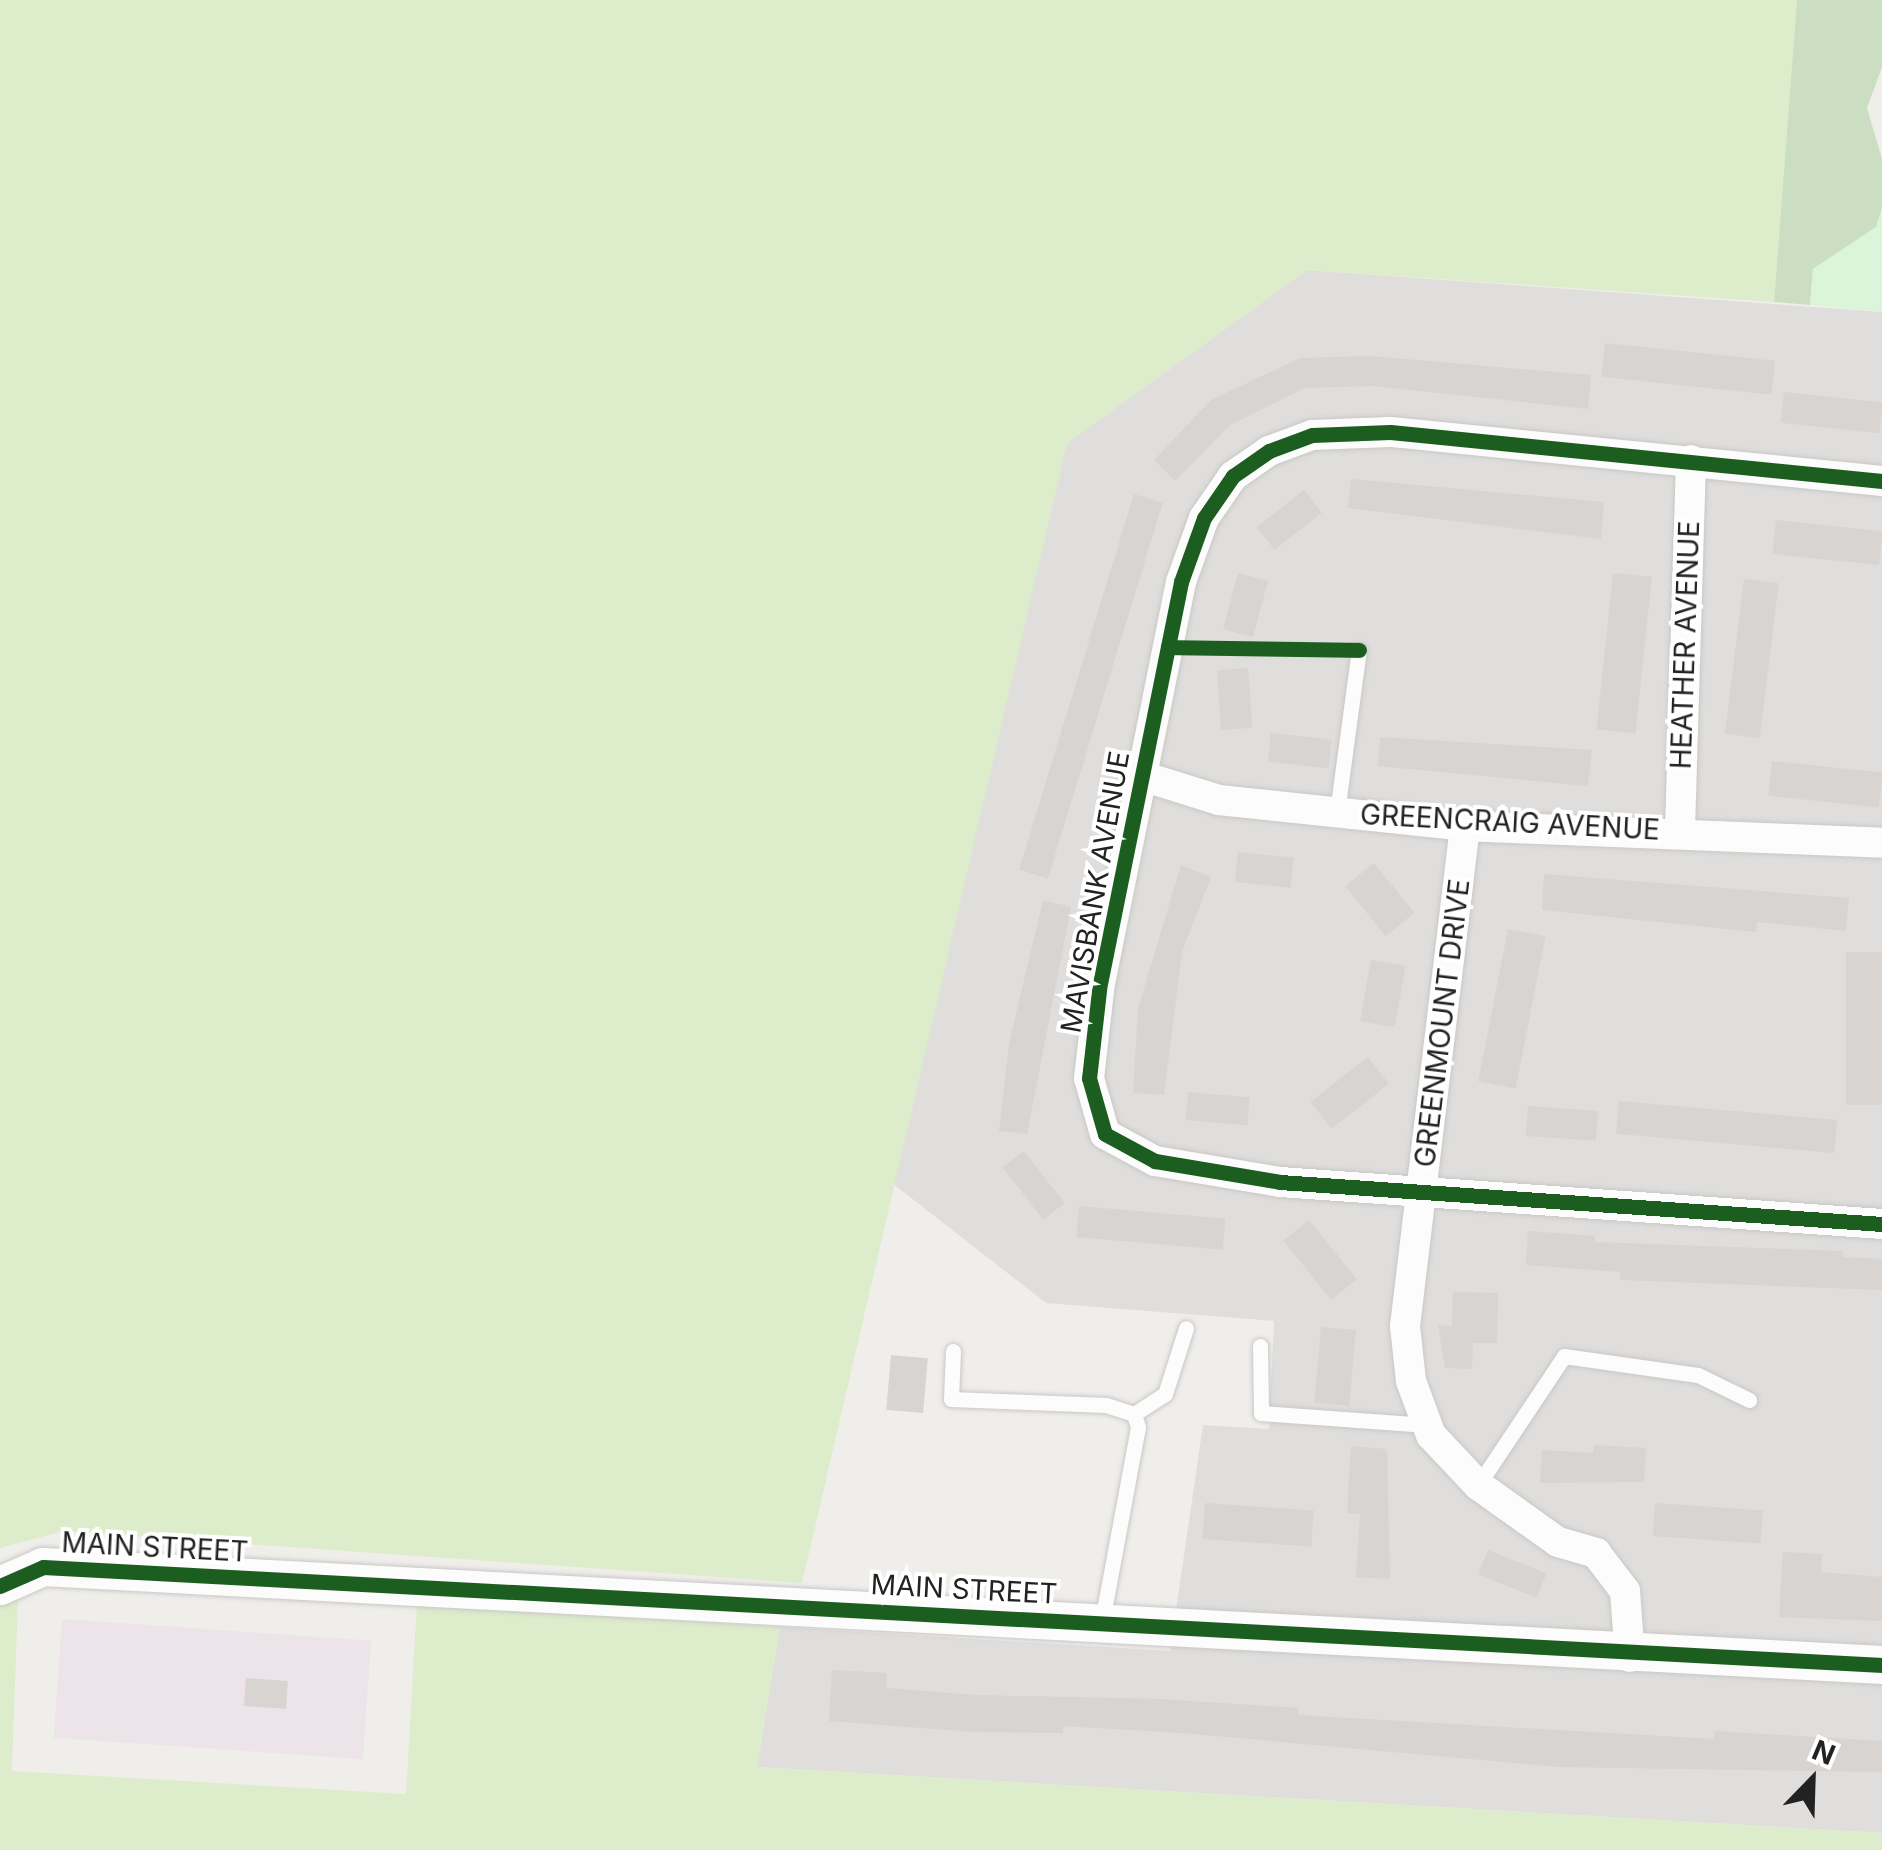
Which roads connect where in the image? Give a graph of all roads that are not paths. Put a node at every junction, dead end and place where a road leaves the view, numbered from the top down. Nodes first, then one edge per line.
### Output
1 (1691, 460) junction
2 (1882, 481) edge
3 (1359, 650) dead end
4 (1142, 776) junction
5 (1337, 812) junction
6 (1465, 826) junction
7 (1680, 830) junction
8 (1882, 843) edge
9 (1422, 1194) junction
10 (1882, 1224) edge
11 (1186, 1328) dead end
12 (1260, 1346) dead end
13 (953, 1351) dead end
14 (1749, 1400) dead end
15 (1134, 1414) junction
16 (1427, 1424) junction
17 (1478, 1485) junction
18 (0, 1586) edge
19 (1102, 1622) junction
20 (1630, 1658) junction
21 (1882, 1666) edge

1 - 2 street, MAVISBANK AVENUE
1 - 4 street, MAVISBANK AVENUE
1 - 7 street, HEATHER AVENUE
3 - 5 lane
4 - 5 street, GREENCRAIG AVENUE
4 - 9 street, MAVISBANK AVENUE
5 - 6 street, GREENCRAIG AVENUE
6 - 7 street, GREENCRAIG AVENUE
6 - 9 street, GREENMOUNT DRIVE
7 - 8 street, GREENCRAIG AVENUE
9 - 10 street, MAVISBANK AVENUE
9 - 16 street, GREENMOUNT DRIVE
11 - 15 lane
12 - 16 lane
13 - 15 lane
14 - 17 lane
15 - 19 lane
16 - 17 street, GREENMOUNT DRIVE
17 - 20 street, GREENMOUNT DRIVE
18 - 19 street, MAIN STREET
19 - 20 street, MAIN STREET
20 - 21 street, MAIN STREET

